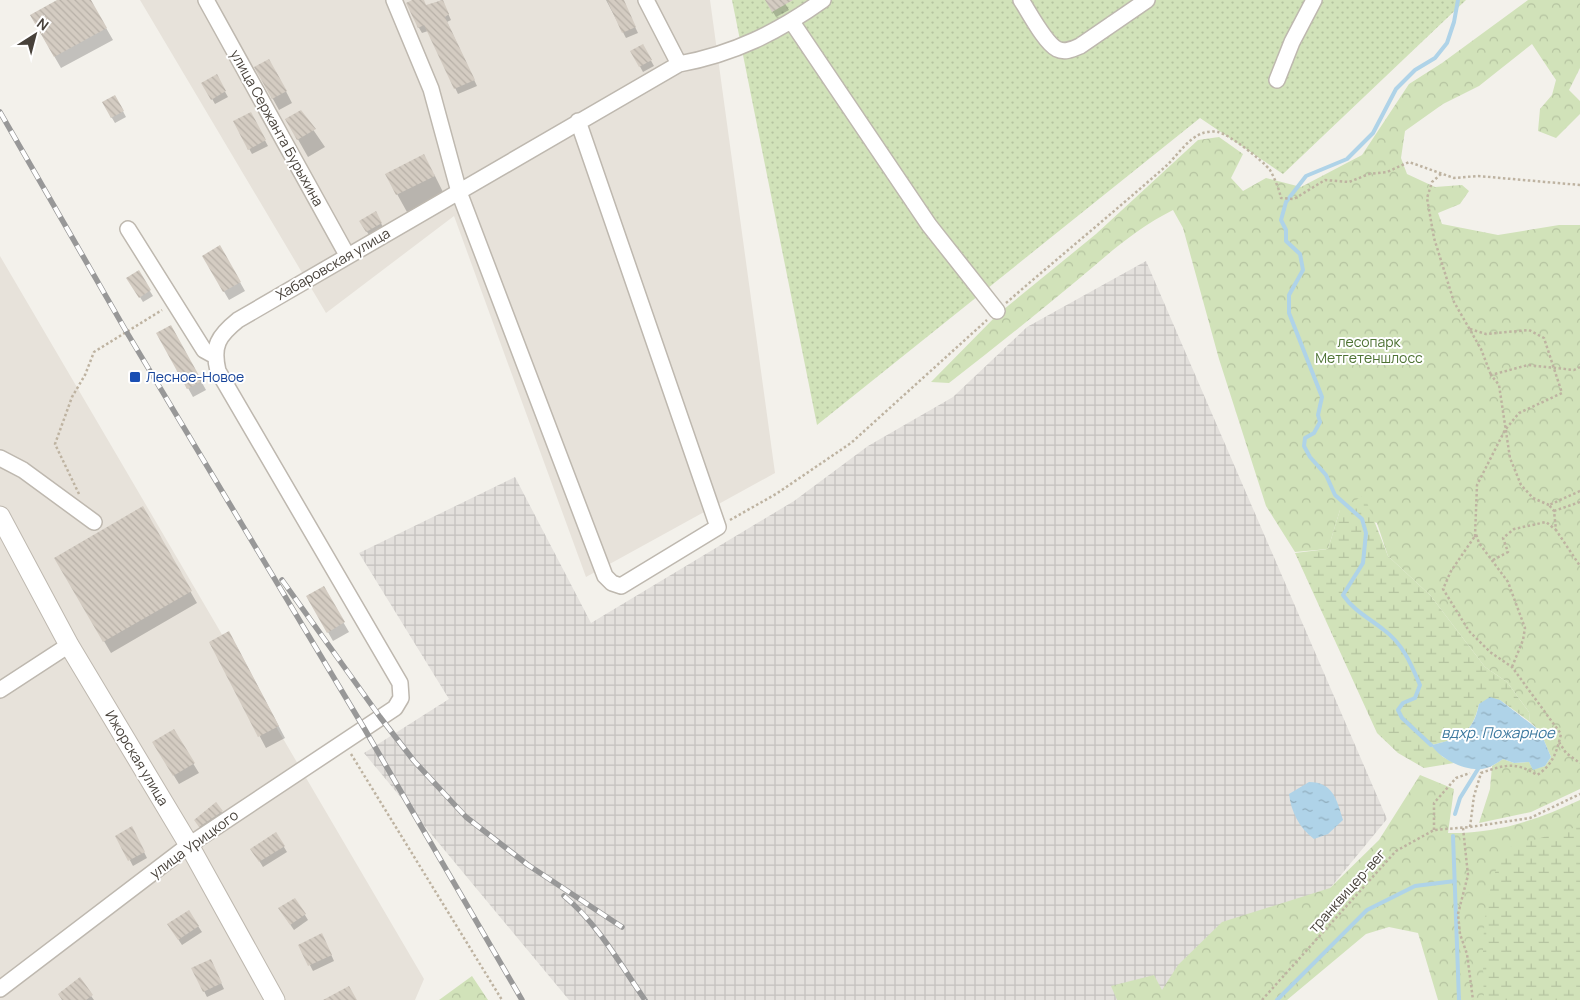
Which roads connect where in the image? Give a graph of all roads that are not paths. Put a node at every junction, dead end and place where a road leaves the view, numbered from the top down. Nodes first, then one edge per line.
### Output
1 (206, 0) edge
2 (394, 0) edge
3 (646, 0) edge
4 (824, 0) edge
5 (1021, 0) edge
6 (1148, 0) edge
7 (1314, 0) edge
8 (792, 22) junction
9 (679, 64) junction
10 (1277, 80) dead end
11 (578, 122) junction
12 (458, 192) junction
13 (128, 229) dead end
14 (347, 256) junction
15 (997, 311) road end
16 (214, 356) junction
17 (0, 458) edge
18 (0, 516) edge
19 (94, 522) dead end
20 (69, 645) junction
21 (0, 690) edge
22 (189, 845) junction
23 (0, 989) edge
24 (275, 1000) edge

1 - 14 street, улица Сержанта Бурыхина
2 - 12 street
3 - 9 street
4 - 8 street, Хабаровская улица
5 - 6 street
7 - 10 street
8 - 9 street, Хабаровская улица
8 - 15 street
9 - 11 street, Хабаровская улица
11 - 12 street, Хабаровская улица
11 - 12 street
12 - 14 street, Хабаровская улица
13 - 16 street
14 - 16 street, Хабаровская улица
16 - 22 street, улица Урицкого
17 - 19 street
18 - 20 street, Ижорская улица
20 - 21 street
20 - 22 street, Ижорская улица
22 - 23 street, улица Урицкого
22 - 24 street, Ижорская улица

